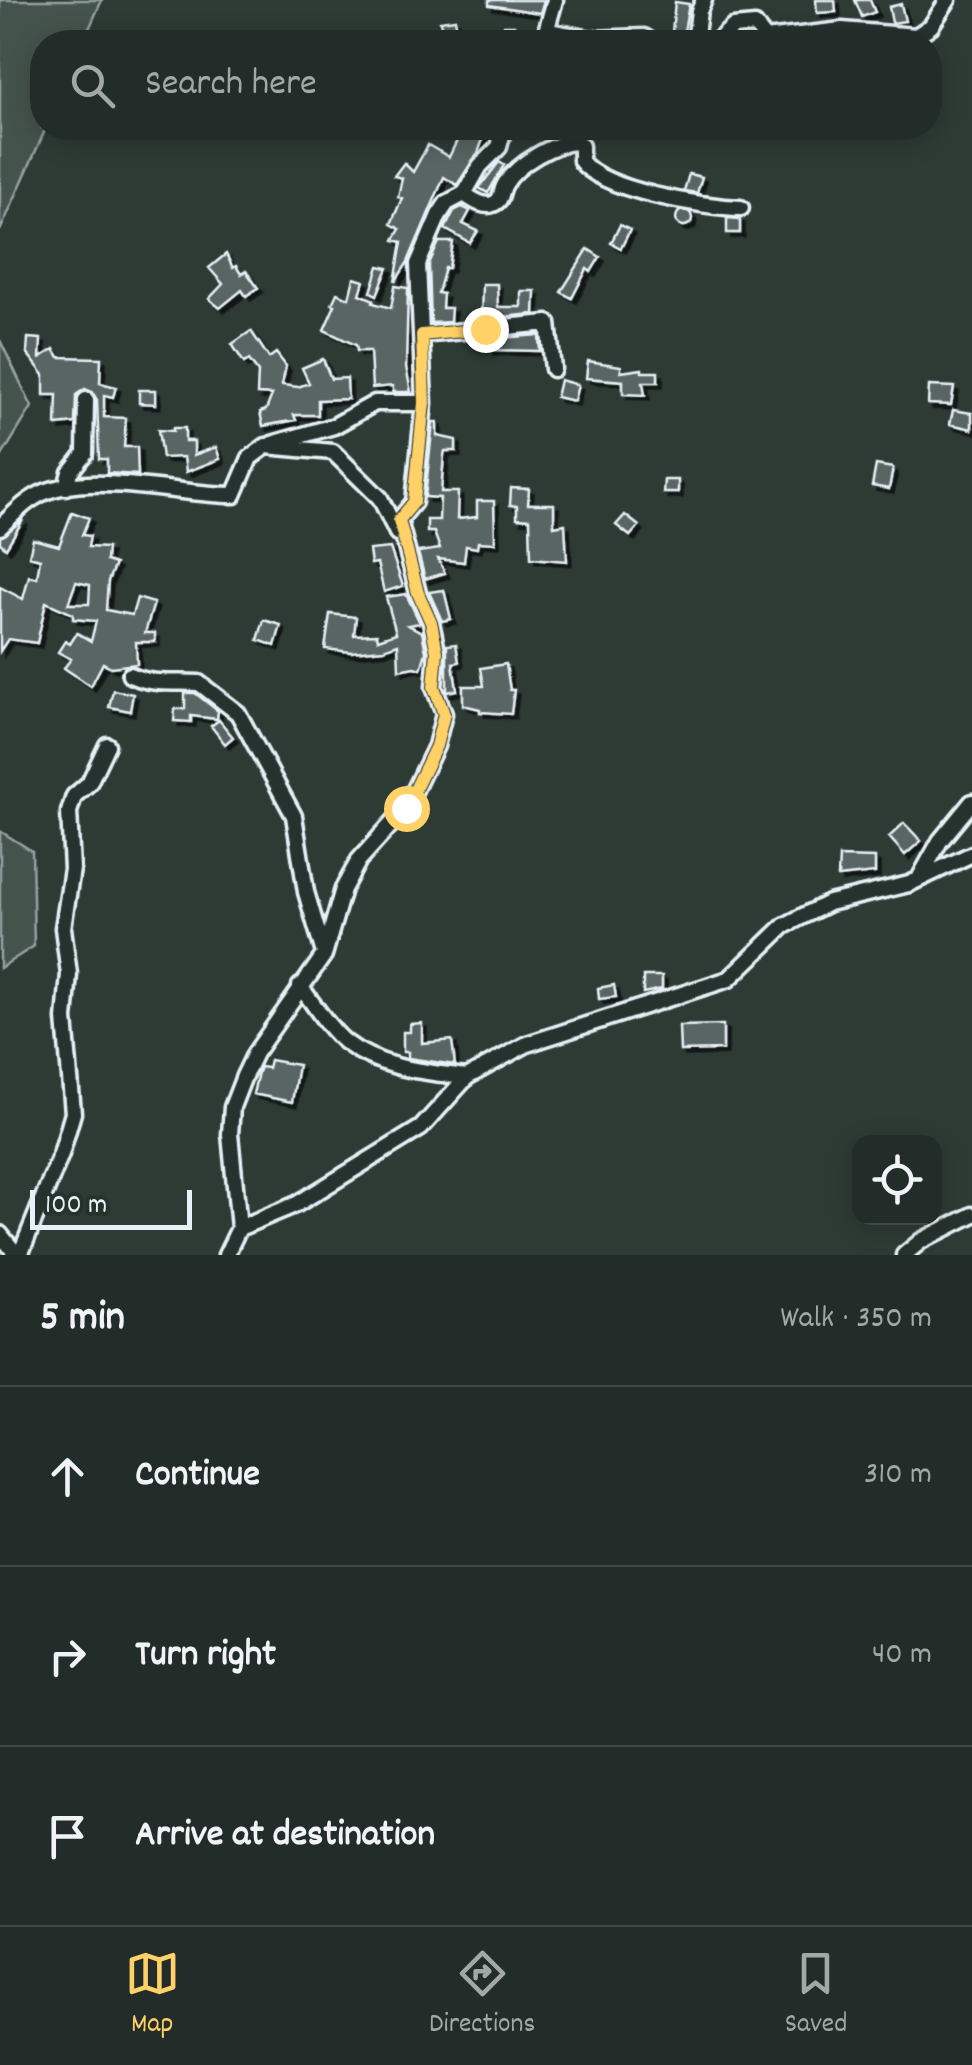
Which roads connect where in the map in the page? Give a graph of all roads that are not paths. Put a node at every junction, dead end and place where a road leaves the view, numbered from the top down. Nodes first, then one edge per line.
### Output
1 (554, 0) edge
2 (704, 0) edge
3 (948, 0) edge
4 (546, 30) edge
5 (697, 30) edge
6 (730, 30) edge
7 (759, 30) edge
8 (925, 30) edge
9 (500, 140) edge
10 (464, 194) junction
11 (742, 208) dead end
12 (422, 335) junction
13 (554, 370) dead end
14 (86, 400) dead end
15 (424, 403) junction
16 (266, 446) junction
17 (66, 487) junction
18 (0, 527) edge
19 (406, 552) junction
20 (130, 675) dead end
21 (107, 745) dead end
22 (972, 802) edge
23 (972, 854) edge
24 (920, 877) junction
25 (324, 956) junction
26 (300, 986) junction
27 (467, 1076) junction
28 (972, 1215) edge
29 (239, 1228) junction
30 (0, 1234) edge
31 (18, 1255) edge
32 (226, 1255) edge
33 (904, 1255) edge

1 - 4 street
2 - 5 street
3 - 8 street
6 - 7 street
9 - 10 street
10 - 11 street
10 - 12 street
12 - 13 street
12 - 15 street
14 - 17 street
15 - 16 street
15 - 19 street
16 - 17 street
16 - 19 street
17 - 18 street
19 - 25 street
20 - 25 street
21 - 31 street
22 - 24 street
23 - 24 street
24 - 27 street
25 - 26 street
26 - 27 street
26 - 29 street
27 - 29 street
28 - 33 street
29 - 32 street
30 - 31 street

